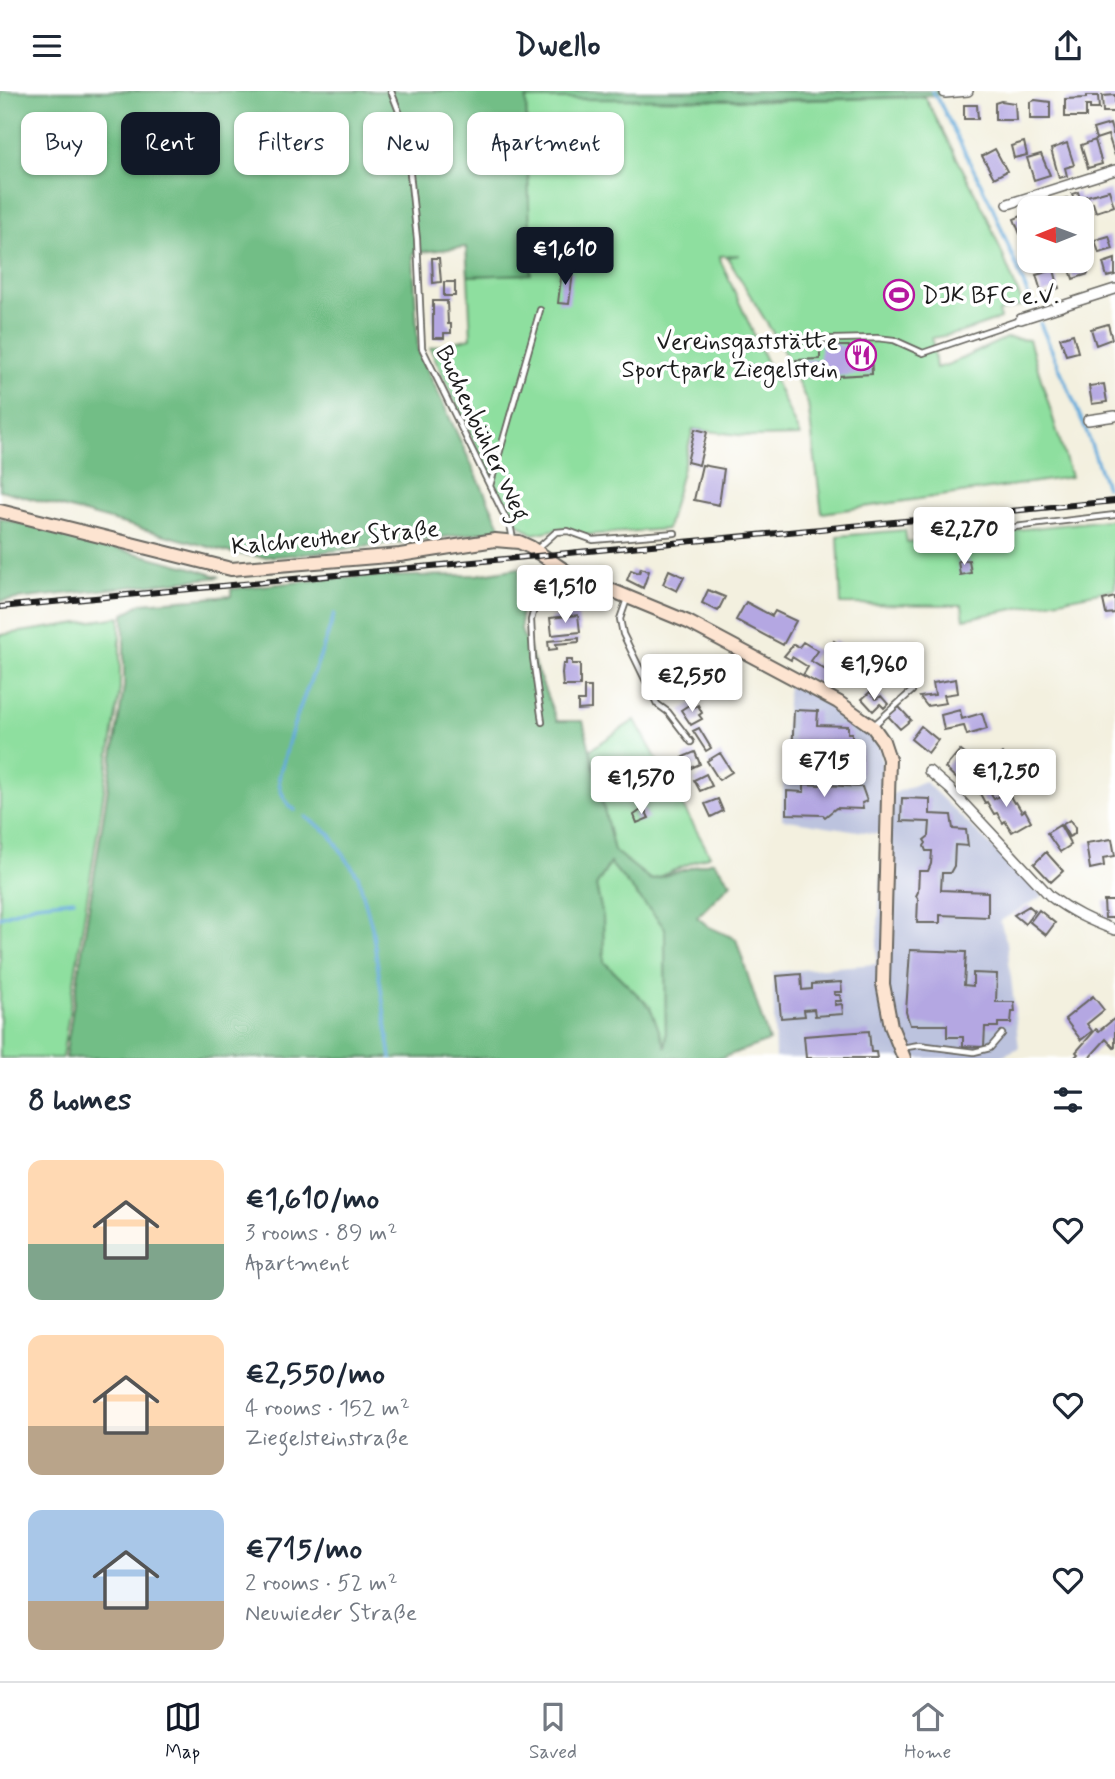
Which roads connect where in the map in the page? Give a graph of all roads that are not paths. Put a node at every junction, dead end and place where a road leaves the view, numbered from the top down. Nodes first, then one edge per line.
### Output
1 (391, 91) edge
2 (968, 91) edge
3 (945, 93) dead end
4 (1115, 170) edge
5 (1008, 204) dead end
6 (1115, 289) edge
7 (540, 310) dead end
8 (1021, 320) joint
9 (793, 340) dead end
10 (1115, 416) edge
11 (1088, 420) dead end
12 (489, 487) junction
13 (0, 510) edge
14 (1115, 515) edge
15 (675, 533) dead end
16 (916, 533) dead end
17 (513, 540) junction
18 (535, 550) junction
19 (587, 581) junction
20 (628, 595) junction
21 (912, 691) dead end
22 (542, 722) dead end
23 (873, 727) junction
24 (691, 742) dead end
25 (929, 771) dead end
26 (1115, 930) edge
27 (1002, 1034) dead end
28 (902, 1053) edge

1 - 12 lane, Buchenbühler Weg
2 - 3 street
4 - 5 street
6 - 8 street
7 - 12 lane
8 - 9 lane
10 - 11 street
12 - 17 lane, Buchenbühler Weg
13 - 17 street, Kalchreuther Straße
14 - 16 lane
15 - 18 lane
17 - 18 street
18 - 19 street
19 - 20 street
19 - 22 lane
20 - 23 street
20 - 24 lane
21 - 23 lane
23 - 28 street
25 - 26 street
27 - 28 lane

